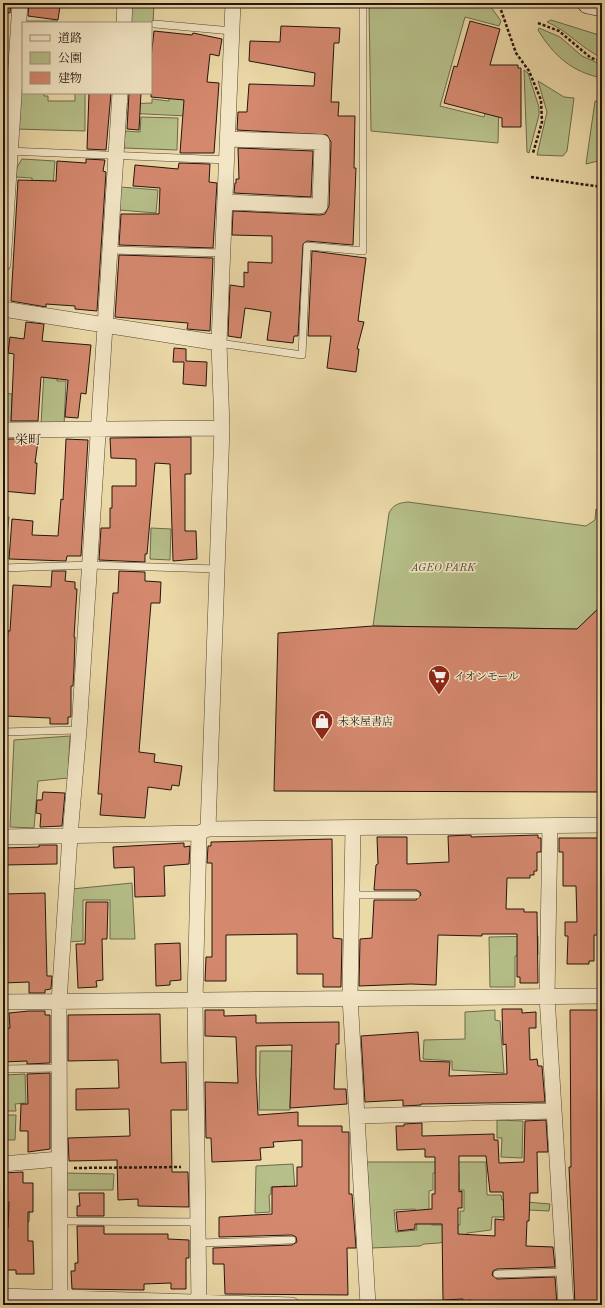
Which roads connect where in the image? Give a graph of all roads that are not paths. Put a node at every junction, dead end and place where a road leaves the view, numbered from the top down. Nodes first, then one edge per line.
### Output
1 (20, 3) edge
2 (125, 3) edge
3 (233, 3) edge
4 (363, 3) edge
5 (588, 3) edge
6 (602, 6) edge
7 (124, 22) edge
8 (156, 24) dead end
9 (232, 31) junction
10 (120, 94) edge
11 (228, 138) junction
12 (6, 151) edge
13 (116, 155) junction
14 (228, 160) junction
15 (225, 202) junction
16 (110, 250) junction
17 (223, 253) junction
18 (3, 264) edge
19 (3, 309) edge
20 (106, 326) junction
21 (219, 343) junction
22 (222, 428) junction
23 (99, 429) junction
24 (3, 430) edge
25 (90, 565) junction
26 (3, 568) edge
27 (217, 569) junction
28 (79, 730) junction
29 (3, 732) edge
30 (602, 825) edge
31 (550, 826) junction
32 (353, 828) junction
33 (204, 831) junction
34 (70, 836) junction
35 (3, 837) edge
36 (352, 895) junction
37 (416, 895) dead end
38 (547, 996) junction
39 (602, 996) edge
40 (350, 997) junction
41 (3, 1002) edge
42 (59, 1002) junction
43 (195, 1002) junction
44 (58, 1068) junction
45 (3, 1069) edge
46 (554, 1111) junction
47 (357, 1116) junction
48 (3, 1164) edge
49 (59, 1164) junction
50 (59, 1221) junction
51 (198, 1222) junction
52 (292, 1240) dead end
53 (198, 1243) junction
54 (564, 1272) junction
55 (497, 1274) dead end
56 (60, 1298) junction
57 (9, 1299) edge
58 (114, 1303) edge
59 (199, 1304) edge
60 (277, 1305) edge
61 (292, 1305) edge
62 (368, 1305) edge
63 (566, 1305) edge

1 - 12 street
2 - 7 street
3 - 9 street
4 - 21 lane
5 - 6 main road
8 - 9 lane
9 - 11 street
10 - 13 street
11 - 14 street
11 - 15 street
12 - 13 lane
12 - 18 street
13 - 14 lane
13 - 16 street
14 - 15 street
15 - 17 street
16 - 17 lane
16 - 20 street
17 - 21 street
19 - 20 street
20 - 21 street
20 - 23 street
21 - 22 street
22 - 23 street
22 - 27 street
23 - 24 street
23 - 25 street
25 - 26 lane
25 - 27 lane
25 - 28 street
27 - 33 street
28 - 29 lane
28 - 34 street
30 - 31 street
31 - 32 street
31 - 38 street
32 - 33 street
32 - 36 street
33 - 34 street
33 - 43 street
34 - 35 street
34 - 42 street
36 - 37 lane
36 - 40 street
38 - 39 street
38 - 40 street
38 - 46 street
40 - 43 street
40 - 47 street
41 - 42 street
42 - 43 street
42 - 44 street
43 - 51 street
44 - 45 lane
44 - 49 street
46 - 47 street
46 - 54 street
47 - 62 street
48 - 49 street
49 - 50 street
50 - 51 lane
50 - 56 street
51 - 53 street
52 - 53 lane
53 - 59 street
54 - 55 lane
54 - 63 street
56 - 57 street
56 - 58 street
58 - 59 street
59 - 60 street
60 - 61 street

